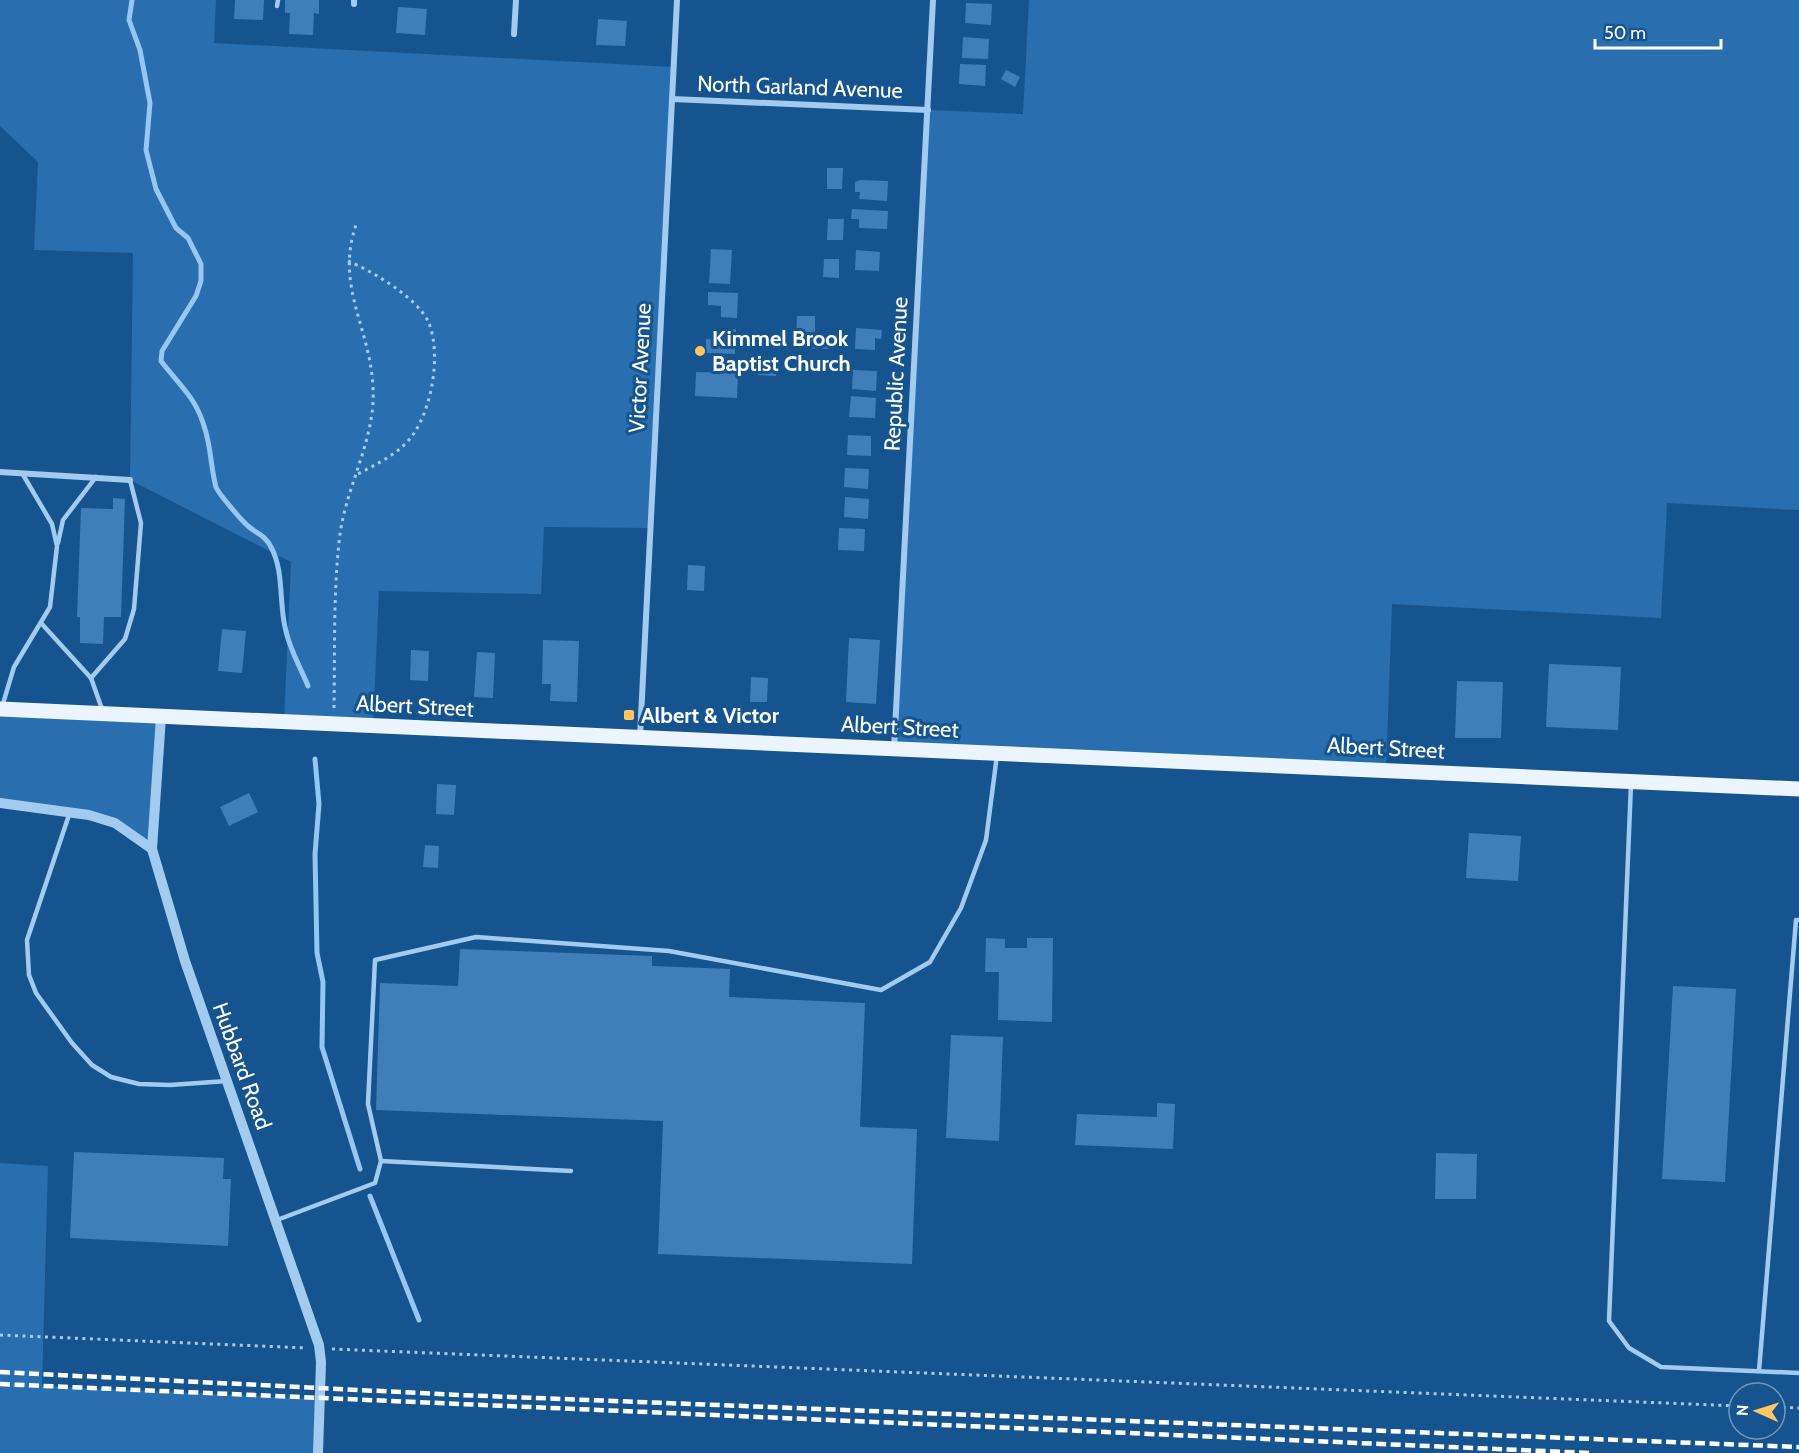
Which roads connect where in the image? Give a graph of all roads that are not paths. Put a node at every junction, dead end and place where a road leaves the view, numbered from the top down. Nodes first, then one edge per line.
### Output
1 (516, 0) edge
2 (676, 0) edge
3 (933, 0) edge
4 (514, 34) dead end
5 (672, 99) junction
6 (928, 110) junction
7 (0, 472) edge
8 (22, 473) junction
9 (96, 477) junction
10 (130, 480) joint
11 (57, 546) junction
12 (40, 623) junction
13 (91, 678) junction
14 (1, 709) edge
15 (104, 714) junction
16 (161, 717) junction
17 (640, 738) junction
18 (894, 749) junction
19 (998, 754) junction
20 (1631, 782) junction
21 (1799, 789) edge
22 (0, 803) edge
23 (70, 812) junction
24 (152, 849) junction
25 (1799, 920) edge
26 (227, 1081) junction
27 (381, 1161) junction
28 (571, 1171) dead end
29 (277, 1220) junction
30 (1759, 1371) junction
31 (1799, 1373) edge
32 (318, 1453) edge

1 - 4 street
2 - 5 street, Victor Avenue
3 - 6 street, Republic Avenue
5 - 6 street, North Garland Avenue
5 - 17 street, Victor Avenue
6 - 18 street, Republic Avenue
7 - 8 street
8 - 9 street
8 - 11 lane
9 - 10 street
9 - 11 lane
10 - 13 lane
11 - 12 lane
12 - 13 lane
12 - 14 lane
13 - 15 lane
14 - 15 main road, Albert Street
15 - 16 main road, Albert Street
16 - 17 main road, Albert Street
16 - 24 street
17 - 18 main road, Albert Street
18 - 19 main road, Albert Street
19 - 20 main road, Albert Street
19 - 27 lane
20 - 21 main road, Albert Street
20 - 30 lane
22 - 23 street
23 - 24 street
23 - 26 lane
24 - 26 street, Hubbard Road
25 - 30 lane
26 - 29 street, Hubbard Road
27 - 28 lane
27 - 29 lane
29 - 32 street, Hubbard Road
30 - 31 lane

